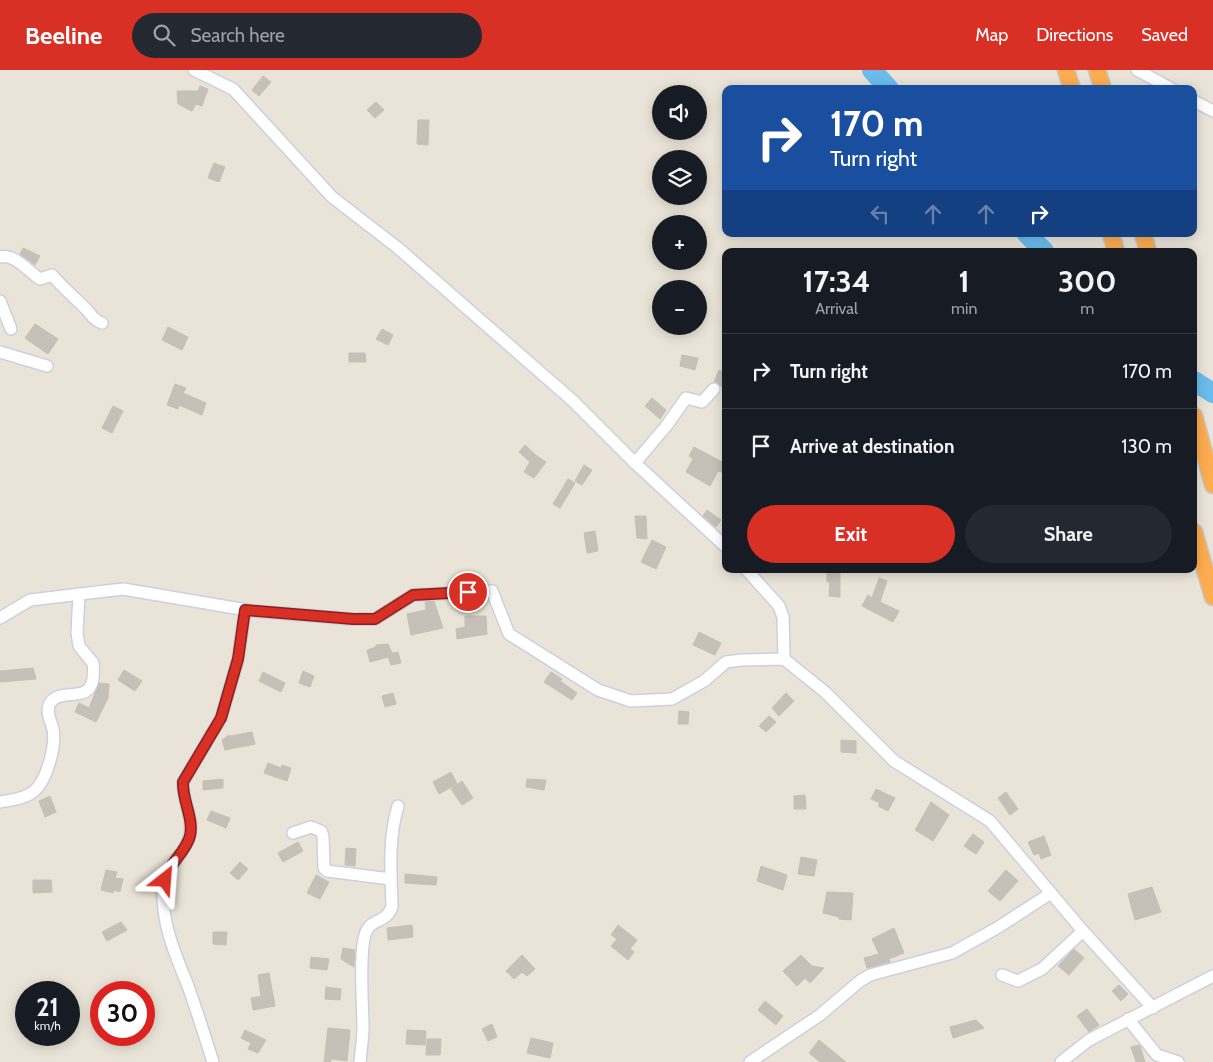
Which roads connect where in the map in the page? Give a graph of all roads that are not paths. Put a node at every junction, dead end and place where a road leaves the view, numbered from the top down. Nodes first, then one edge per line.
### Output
1 (194, 70) edge
2 (1066, 70) edge
3 (1097, 70) edge
4 (1138, 70) edge
5 (1071, 85) edge
6 (1102, 85) edge
7 (1165, 85) edge
8 (1197, 102) edge
9 (1213, 111) edge
10 (0, 258) edge
11 (0, 301) edge
12 (102, 323) dead end
13 (11, 329) dead end
14 (0, 352) edge
15 (46, 366) dead end
16 (714, 389) dead end
17 (1197, 427) edge
18 (635, 463) junction
19 (1213, 485) edge
20 (1197, 542) edge
21 (722, 543) edge
22 (750, 573) edge
23 (79, 594) junction
24 (1213, 597) edge
25 (245, 610) junction
26 (0, 618) edge
27 (784, 659) junction
28 (0, 802) edge
29 (398, 806) dead end
30 (293, 833) dead end
31 (391, 879) junction
32 (1051, 893) junction
33 (1084, 931) junction
34 (1002, 975) dead end
35 (1213, 976) edge
36 (1153, 1008) junction
37 (1128, 1019) junction
38 (213, 1062) edge
39 (360, 1062) edge
40 (750, 1062) edge
41 (1061, 1062) edge
42 (1178, 1062) edge

1 - 18 street
2 - 5 highway
3 - 6 highway
4 - 7 street
8 - 9 street
10 - 12 street
11 - 13 street
14 - 15 street
16 - 18 street
17 - 19 highway
18 - 21 street
20 - 24 highway
22 - 27 street
23 - 25 street
23 - 26 street
23 - 28 street
25 - 27 street
25 - 38 street
27 - 32 street
29 - 31 street
30 - 31 street
31 - 39 street
32 - 33 street
32 - 40 street
33 - 34 street
33 - 36 street
35 - 36 street
36 - 37 street
37 - 41 street
37 - 42 street

